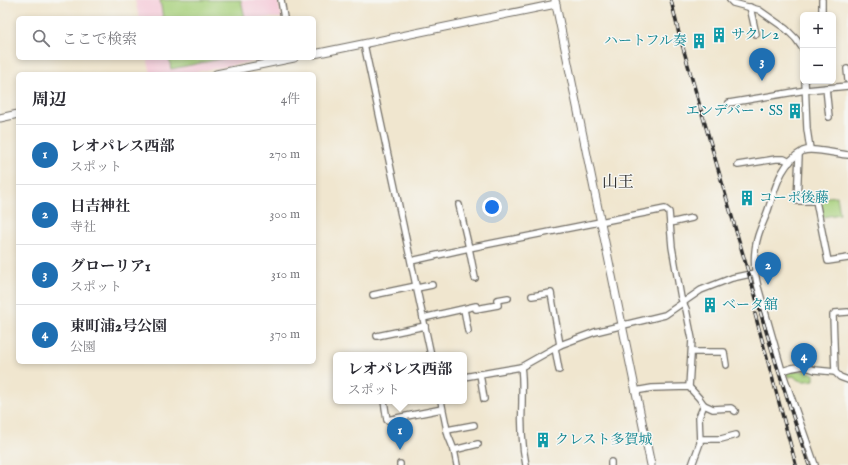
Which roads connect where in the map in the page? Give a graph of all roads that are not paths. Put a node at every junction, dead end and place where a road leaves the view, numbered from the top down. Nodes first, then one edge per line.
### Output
1 (281, 0) edge
2 (730, 0) edge
3 (822, 0) edge
4 (555, 2) edge
5 (750, 7) junction
6 (822, 12) edge
7 (284, 16) edge
8 (756, 34) dead end
9 (364, 44) junction
10 (802, 48) edge
11 (316, 54) edge
12 (283, 60) edge
13 (847, 69) edge
14 (226, 72) edge
15 (848, 80) edge
16 (805, 84) edge
17 (848, 86) edge
18 (826, 88) junction
19 (806, 90) junction
20 (729, 103) dead end
21 (16, 114) edge
22 (829, 117) dead end
23 (0, 118) edge
24 (810, 149) junction
25 (799, 155) junction
26 (848, 155) edge
27 (790, 162) junction
28 (738, 165) dead end
29 (459, 205) dead end
30 (692, 218) dead end
31 (600, 221) junction
32 (670, 223) junction
33 (469, 248) junction
34 (848, 258) edge
35 (411, 261) junction
36 (755, 273) junction
37 (475, 278) dead end
38 (432, 285) dead end
39 (416, 287) junction
40 (373, 295) dead end
41 (532, 296) dead end
42 (508, 298) dead end
43 (684, 303) junction
44 (464, 309) junction
45 (848, 312) edge
46 (423, 318) junction
47 (425, 326) junction
48 (622, 326) junction
49 (468, 331) dead end
50 (377, 336) dead end
51 (558, 346) junction
52 (430, 352) edge
53 (692, 352) junction
54 (726, 365) dead end
55 (521, 367) junction
56 (559, 370) dead end
57 (782, 371) junction
58 (835, 372) junction
59 (480, 374) junction
60 (467, 377) edge
61 (848, 380) edge
62 (689, 387) junction
63 (635, 391) junction
64 (484, 399) dead end
65 (385, 404) edge
66 (441, 404) edge
67 (704, 405) junction
68 (442, 409) junction
69 (735, 411) dead end
70 (474, 425) dead end
71 (447, 430) junction
72 (736, 435) dead end
73 (700, 439) junction
74 (478, 444) dead end
75 (454, 450) junction
76 (457, 465) edge
77 (526, 465) edge
78 (651, 465) edge
79 (692, 465) edge
80 (815, 465) edge

1 - 7 street
2 - 5 street
3 - 6 street
4 - 9 street
4 - 31 street
5 - 8 street
5 - 10 street
9 - 11 street
9 - 35 street
12 - 14 street
13 - 15 street
16 - 19 street
17 - 18 street
18 - 19 street
18 - 22 street
19 - 20 street
19 - 24 street
21 - 23 street
24 - 25 street
24 - 26 street
25 - 27 street
25 - 34 street
27 - 28 street
27 - 36 street
29 - 33 street
30 - 32 street
31 - 32 street
31 - 33 street
31 - 48 street
32 - 43 street
33 - 35 street
33 - 37 street
35 - 39 street
36 - 43 street
36 - 57 street
38 - 39 street
39 - 40 street
39 - 46 street
41 - 51 street
42 - 44 street
43 - 48 street
43 - 53 street
44 - 46 street
44 - 49 street
45 - 58 street
46 - 47 street
47 - 50 street
47 - 52 street
48 - 51 street
48 - 63 street
51 - 55 street
51 - 56 street
53 - 54 street
53 - 62 street
55 - 59 street
55 - 77 street
57 - 58 street
57 - 80 street
58 - 61 street
59 - 60 street
59 - 64 street
62 - 63 street
62 - 67 street
63 - 78 street
65 - 68 street
66 - 68 street
67 - 69 street
67 - 73 street
68 - 71 street
70 - 71 street
71 - 75 street
72 - 73 street
73 - 79 street
74 - 75 street
75 - 76 street

